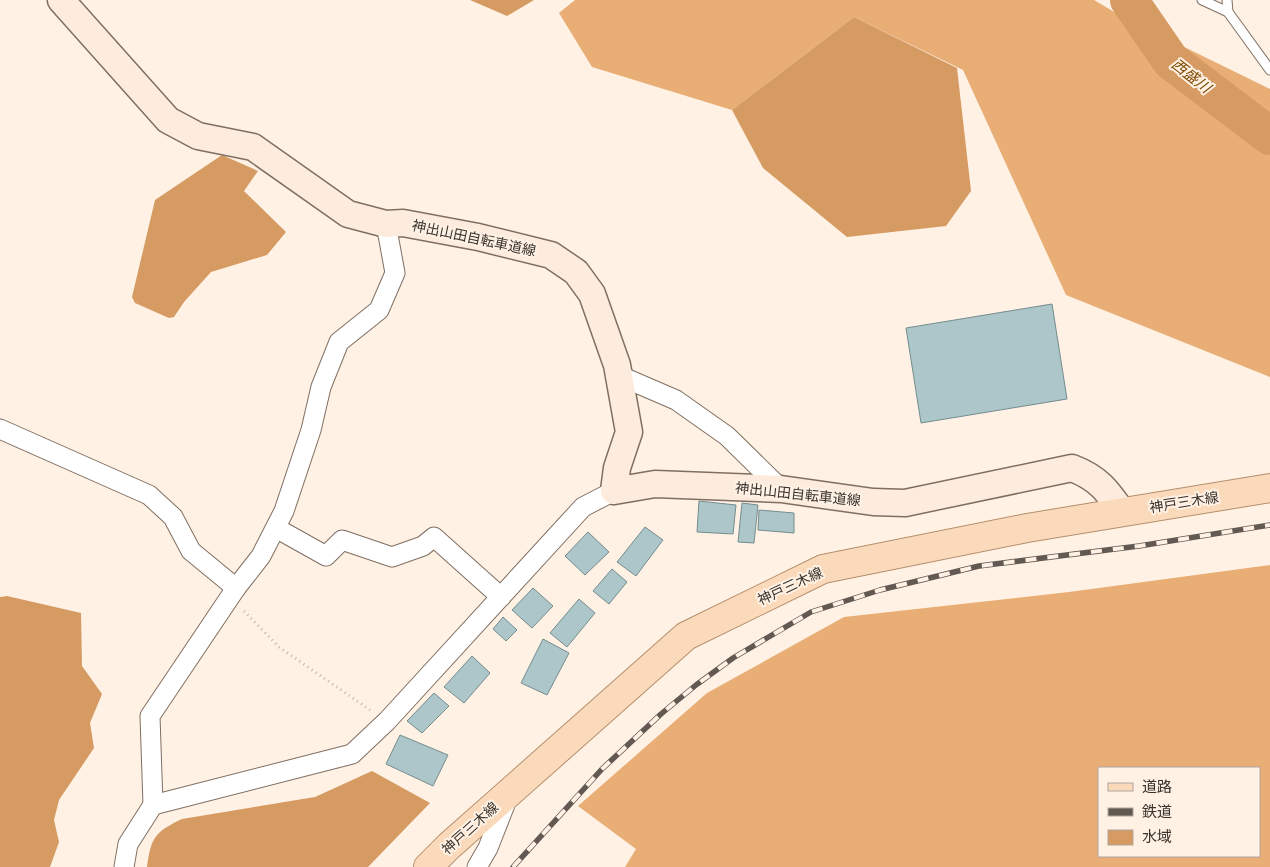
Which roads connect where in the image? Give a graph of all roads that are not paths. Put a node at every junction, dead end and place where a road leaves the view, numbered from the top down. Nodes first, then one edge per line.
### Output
1 (61, 0) edge
2 (1202, 0) edge
3 (1227, 0) edge
4 (1228, 12) junction
5 (1270, 70) edge
6 (386, 224) junction
7 (618, 374) junction
8 (0, 429) edge
9 (1270, 488) edge
10 (781, 489) junction
11 (614, 491) junction
12 (1118, 506) junction
13 (276, 528) junction
14 (233, 592) junction
15 (501, 597) junction
16 (510, 791) junction
17 (154, 804) junction
18 (124, 867) edge
19 (428, 867) edge
20 (476, 867) edge

1 - 6 main road, 神出山田自転車道線
2 - 4 lane
3 - 4 lane
4 - 5 lane
6 - 7 main road, 神出山田自転車道線
6 - 13 street
7 - 10 street
7 - 11 main road, 神出山田自転車道線
8 - 14 street
9 - 12 main road, 神戸三木線
10 - 11 main road, 神出山田自転車道線
10 - 12 main road, 神出山田自転車道線
11 - 15 street
12 - 16 main road, 神戸三木線
13 - 14 street
13 - 15 street
14 - 17 street
15 - 17 street
16 - 19 main road, 神戸三木線
16 - 20 street
17 - 18 street

